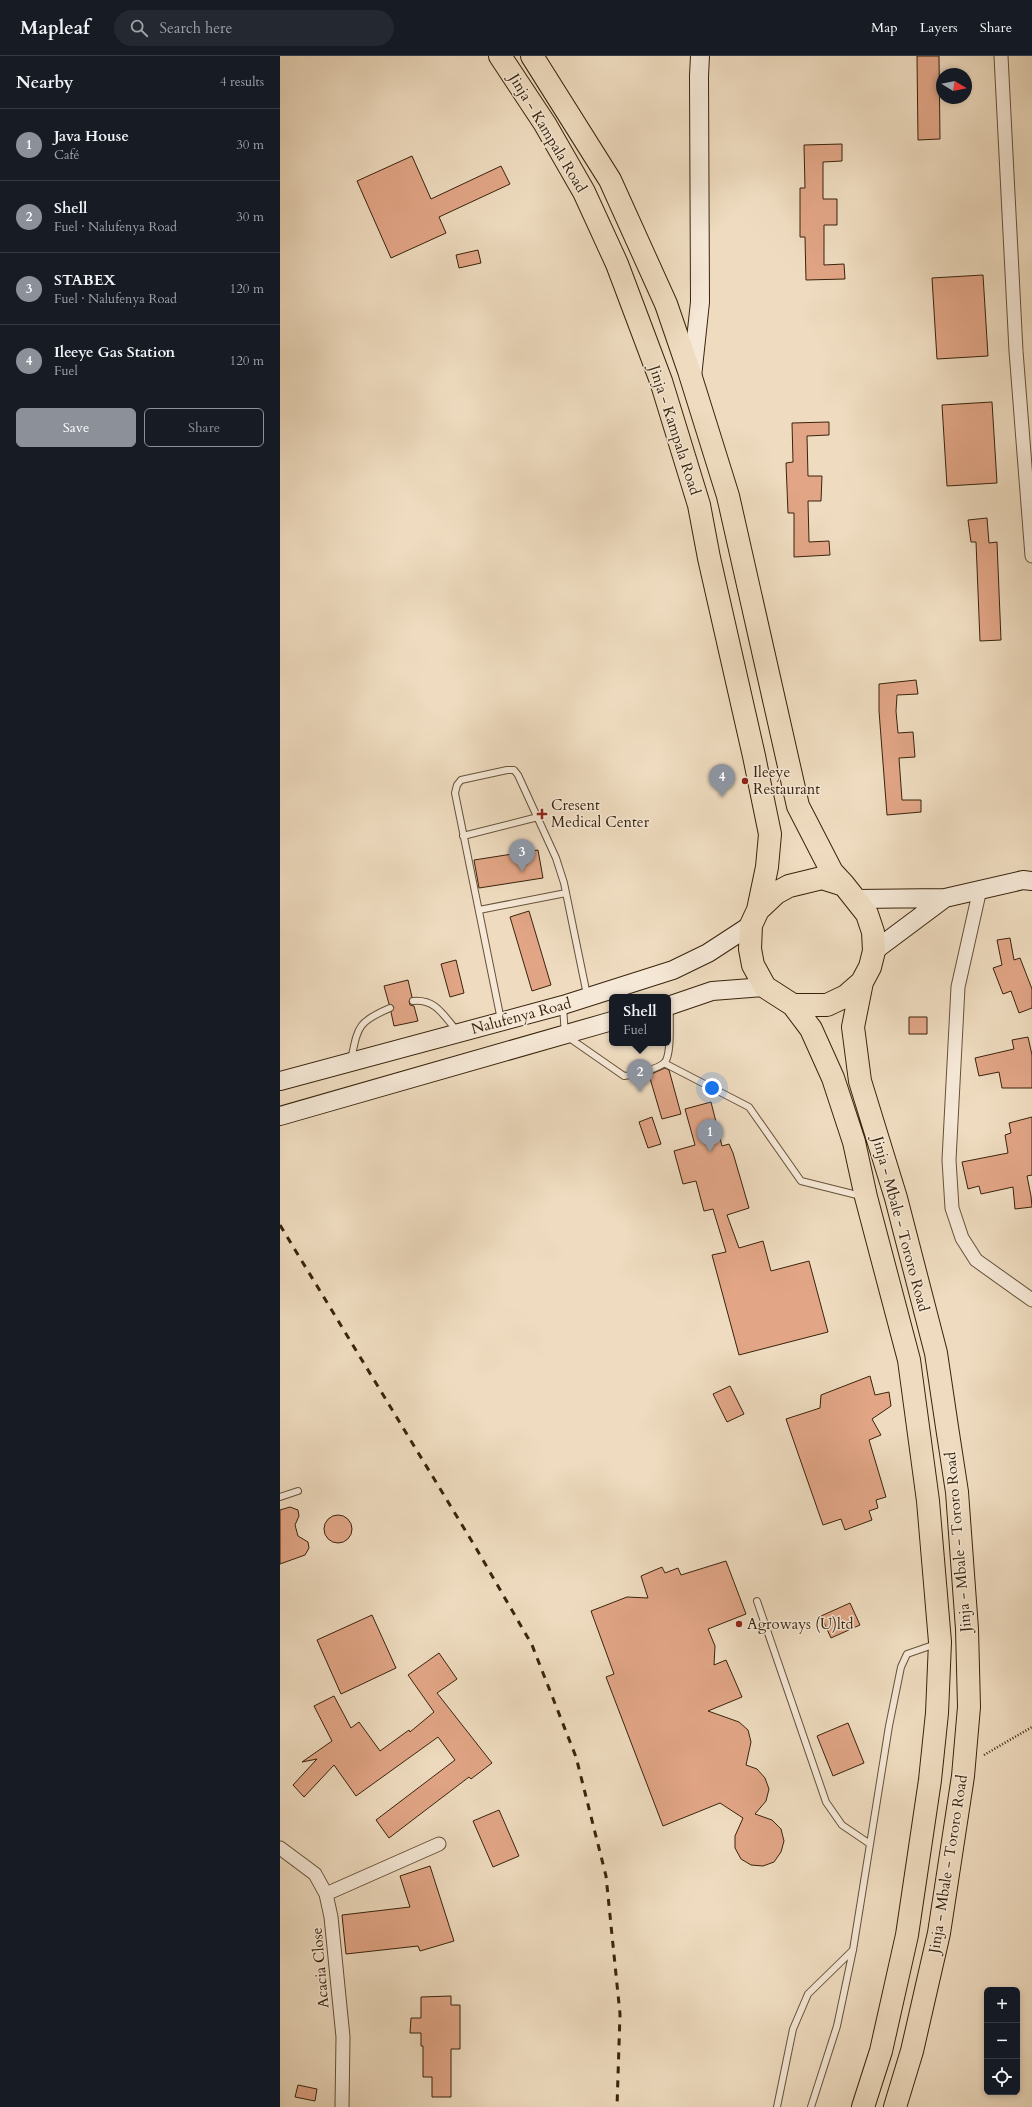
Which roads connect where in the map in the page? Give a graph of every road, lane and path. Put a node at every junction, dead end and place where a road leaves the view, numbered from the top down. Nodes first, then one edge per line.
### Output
1 (500, 56) edge
2 (532, 56) edge
3 (700, 56) edge
4 (1001, 56) edge
5 (692, 377) junction
6 (1032, 556) edge
7 (538, 817) junction
8 (463, 836) junction
9 (1032, 881) edge
10 (980, 889) junction
11 (850, 892) junction
12 (566, 893) junction
13 (945, 898) junction
14 (479, 910) junction
15 (754, 917) junction
16 (874, 951) junction
17 (862, 982) junction
18 (765, 987) junction
19 (588, 997) junction
20 (413, 1001) dead end
21 (671, 1004) edge
22 (563, 1005) junction
23 (793, 1005) junction
24 (390, 1008) dead end
25 (501, 1022) junction
26 (609, 1023) edge
27 (459, 1033) junction
28 (565, 1035) junction
29 (668, 1046) edge
30 (350, 1062) junction
31 (664, 1063) junction
32 (280, 1081) edge
33 (280, 1116) edge
34 (866, 1197) junction
35 (1032, 1300) edge
36 (298, 1491) dead end
37 (280, 1497) edge
38 (757, 1601) dead end
39 (940, 1642) junction
40 (1032, 1727) edge
41 (964, 1767) junction
42 (438, 1844) dead end
43 (870, 1844) junction
44 (280, 1848) edge
45 (326, 1894) junction
46 (853, 1950) junction
47 (342, 2107) edge
48 (777, 2107) edge
49 (811, 2107) edge
50 (863, 2107) edge
51 (895, 2107) edge

1 - 15 highway, Jinja - Kampala Road
2 - 5 highway, Jinja - Kampala Road
3 - 5 street
4 - 6 street
5 - 11 highway, Jinja - Kampala Road
7 - 8 lane
7 - 8 lane
7 - 12 lane
8 - 14 lane
9 - 10 street
10 - 13 street
10 - 35 street
11 - 13 street
11 - 15 highway
11 - 16 highway
12 - 14 lane
12 - 19 lane
13 - 16 street
14 - 25 lane
15 - 18 highway
15 - 19 street, Nalufenya Road
16 - 17 highway
17 - 23 highway
17 - 41 highway, Jinja - Mbale - Tororo Road
18 - 21 street
18 - 23 highway
19 - 22 street, Nalufenya Road
20 - 27 lane
22 - 25 street, Nalufenya Road
22 - 28 lane
23 - 34 highway, Jinja - Mbale - Tororo Road
24 - 30 lane
25 - 27 street, Nalufenya Road
26 - 28 street, Nalufenya Road
27 - 30 street, Nalufenya Road
28 - 31 lane
28 - 33 street, Nalufenya Road
29 - 31 lane
30 - 32 street, Nalufenya Road
31 - 34 lane
34 - 39 highway, Jinja - Mbale - Tororo Road
36 - 37 lane
38 - 43 lane
39 - 43 lane
39 - 50 highway, Jinja - Mbale - Tororo Road
40 - 41 path
41 - 51 highway, Jinja - Mbale - Tororo Road
42 - 45 street
43 - 46 lane
44 - 45 street, Acacia Close
45 - 47 street, Acacia Close
46 - 48 lane
46 - 49 lane

